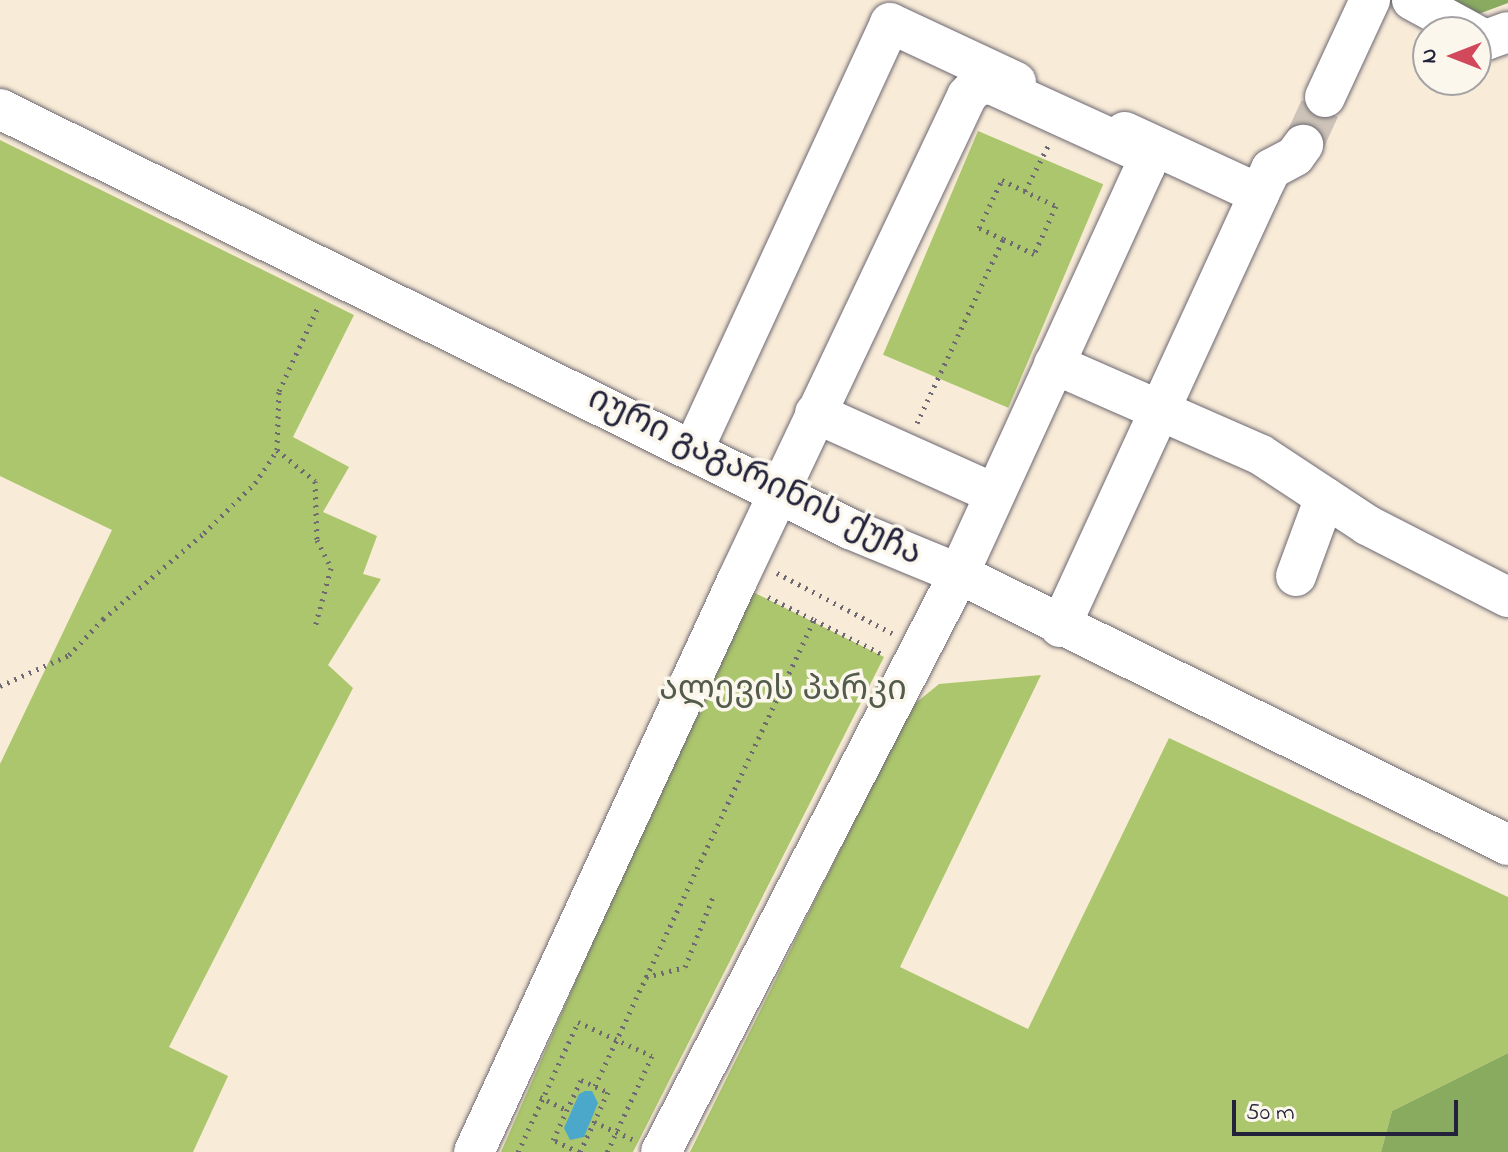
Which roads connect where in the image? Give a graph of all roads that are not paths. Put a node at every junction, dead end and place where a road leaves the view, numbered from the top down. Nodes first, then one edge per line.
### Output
1 (1370, 0) edge
2 (1412, 0) edge
3 (896, 12) edge
4 (1442, 16) edge
5 (1325, 97) tunnel mouth
6 (0, 109) edge
7 (1303, 145) tunnel mouth
8 (1259, 194) junction
9 (1054, 364) junction
10 (815, 413) junction
11 (1158, 413) junction
12 (693, 450) junction
13 (779, 493) junction
14 (995, 494) junction
15 (1325, 497) junction
16 (959, 574) junction
17 (1296, 576) dead end
18 (1508, 597) edge
19 (1060, 627) junction
20 (1508, 845) edge
21 (653, 1149) edge
22 (474, 1152) edge

1 - 5 street
2 - 4 street
3 - 8 street
3 - 12 street
6 - 12 street, იური გაგარინის ქუჩა
7 - 8 street
8 - 11 street
9 - 10 street
9 - 11 street
9 - 14 street
10 - 13 street
10 - 14 street
11 - 15 street
11 - 19 street
12 - 13 street, იური გაგარინის ქუჩა
13 - 16 street, იური გაგარინის ქუჩა
13 - 22 street
14 - 16 street
15 - 17 street
15 - 18 street
16 - 19 street, იური გაგარინის ქუჩა
16 - 21 street
19 - 20 street, იური გაგარინის ქუჩა

